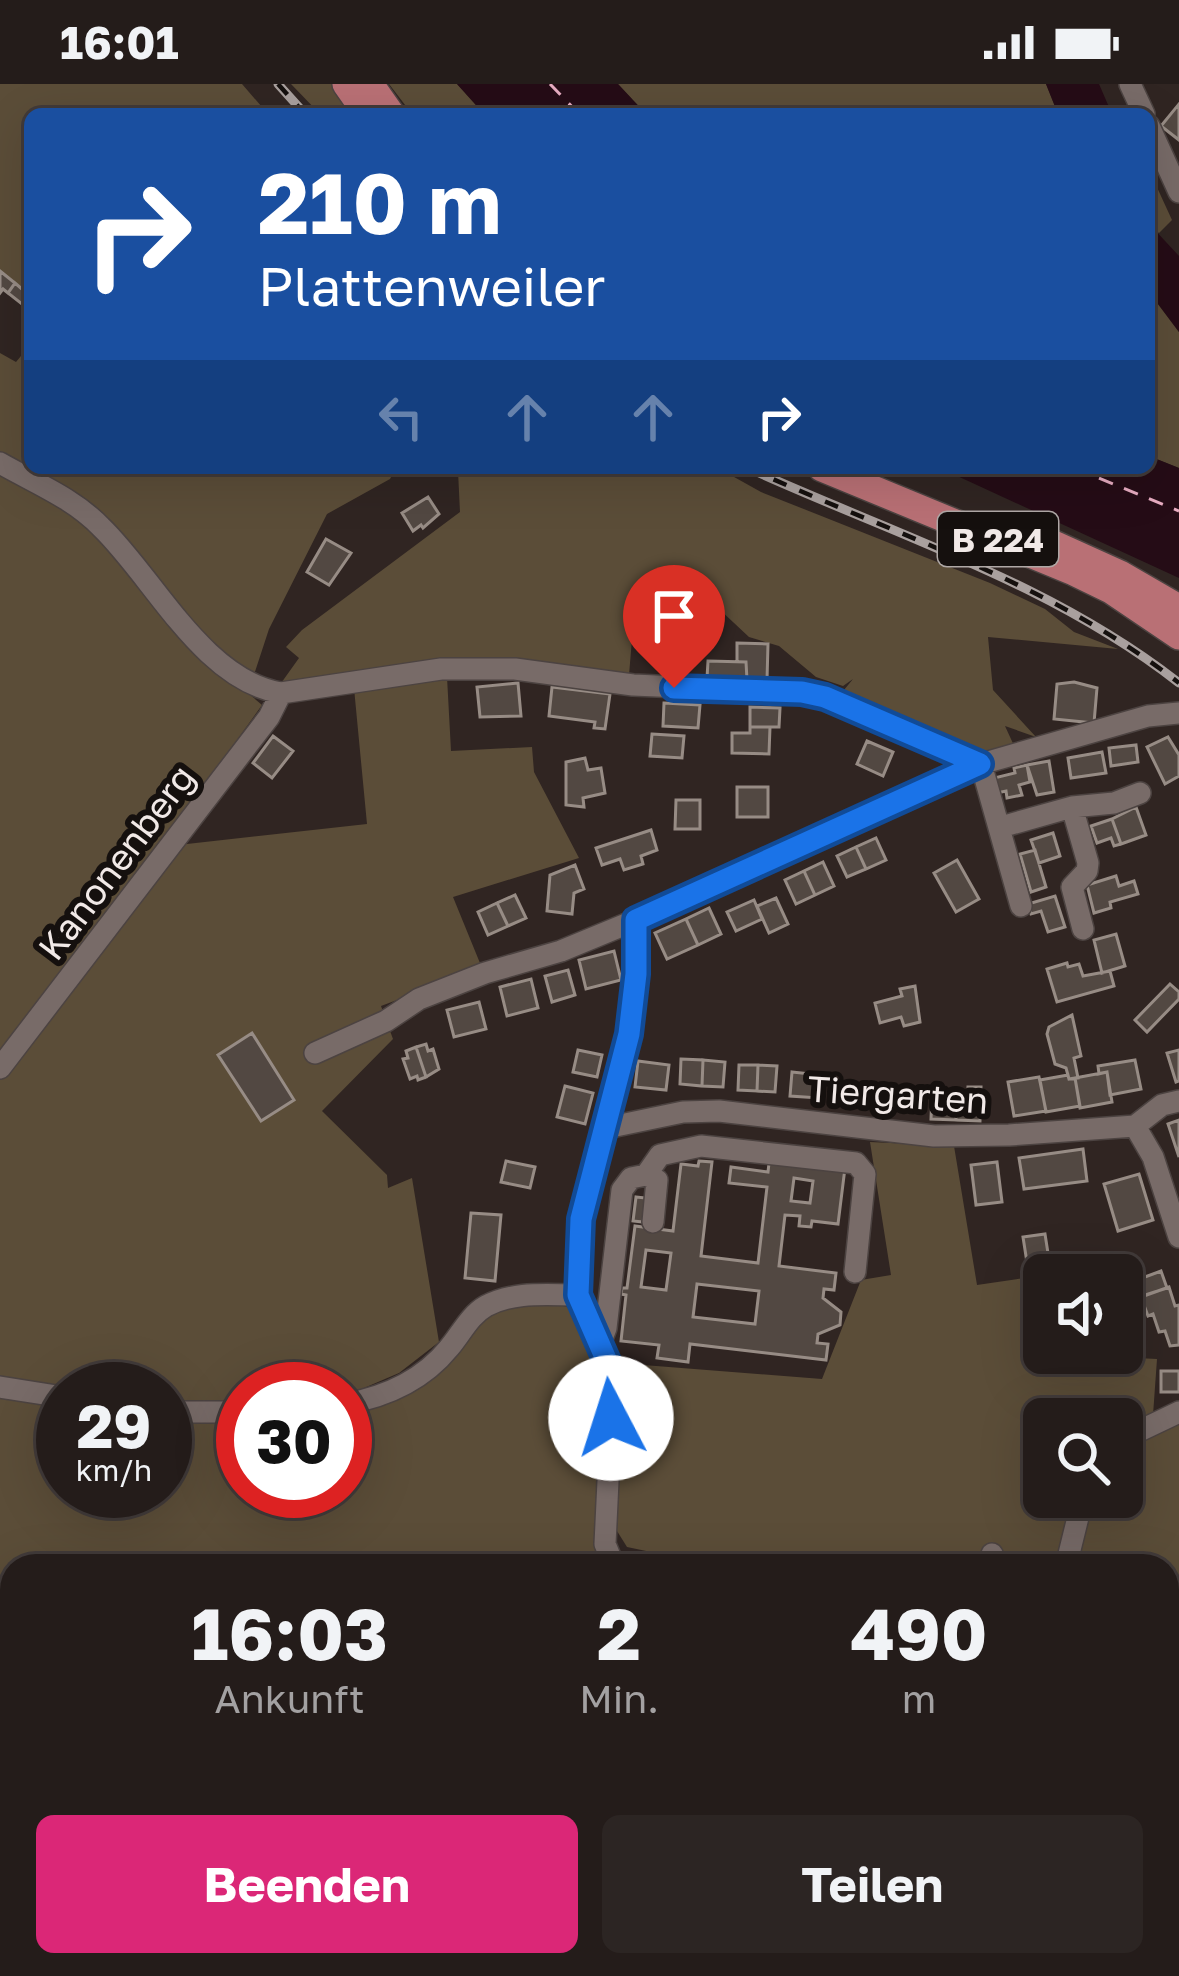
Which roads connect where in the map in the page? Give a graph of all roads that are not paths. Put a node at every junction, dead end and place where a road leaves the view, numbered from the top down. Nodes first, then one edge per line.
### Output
1 (1155, 139) edge
2 (1179, 192) edge
3 (0, 463) edge
4 (837, 474) edge
5 (885, 474) edge
6 (1179, 608) edge
7 (1179, 636) edge
8 (280, 693) junction
9 (1179, 713) edge
10 (980, 764) junction
11 (1140, 793) dead end
12 (1072, 807) junction
13 (1001, 826) junction
14 (1021, 906) dead end
15 (636, 920) junction
16 (1083, 929) dead end
17 (315, 1053) dead end
18 (0, 1068) edge
19 (1179, 1101) edge
20 (1135, 1126) junction
21 (606, 1127) junction
22 (646, 1175) junction
23 (653, 1222) dead end
24 (1179, 1237) edge
25 (855, 1272) dead end
26 (578, 1295) junction
27 (600, 1344) junction
28 (0, 1387) edge
29 (36, 1393) edge
30 (372, 1397) edge
31 (1179, 1412) edge
32 (1143, 1429) edge
33 (1076, 1518) edge
34 (609, 1554) edge
35 (1067, 1554) edge

1 - 2 street
3 - 8 street
4 - 7 main road, B 224
5 - 6 main road, B 224
8 - 10 street
8 - 18 street, Kanonenberg
9 - 10 street
10 - 13 street
10 - 15 street
11 - 12 street
12 - 13 street
12 - 16 street
13 - 14 street
15 - 17 street
15 - 21 street
19 - 20 street, Tiergarten
20 - 21 street, Tiergarten
20 - 24 street
21 - 26 street
22 - 23 street
22 - 25 street
22 - 27 street
26 - 27 street
26 - 30 street
27 - 34 street
28 - 29 street
31 - 32 street
33 - 35 street

